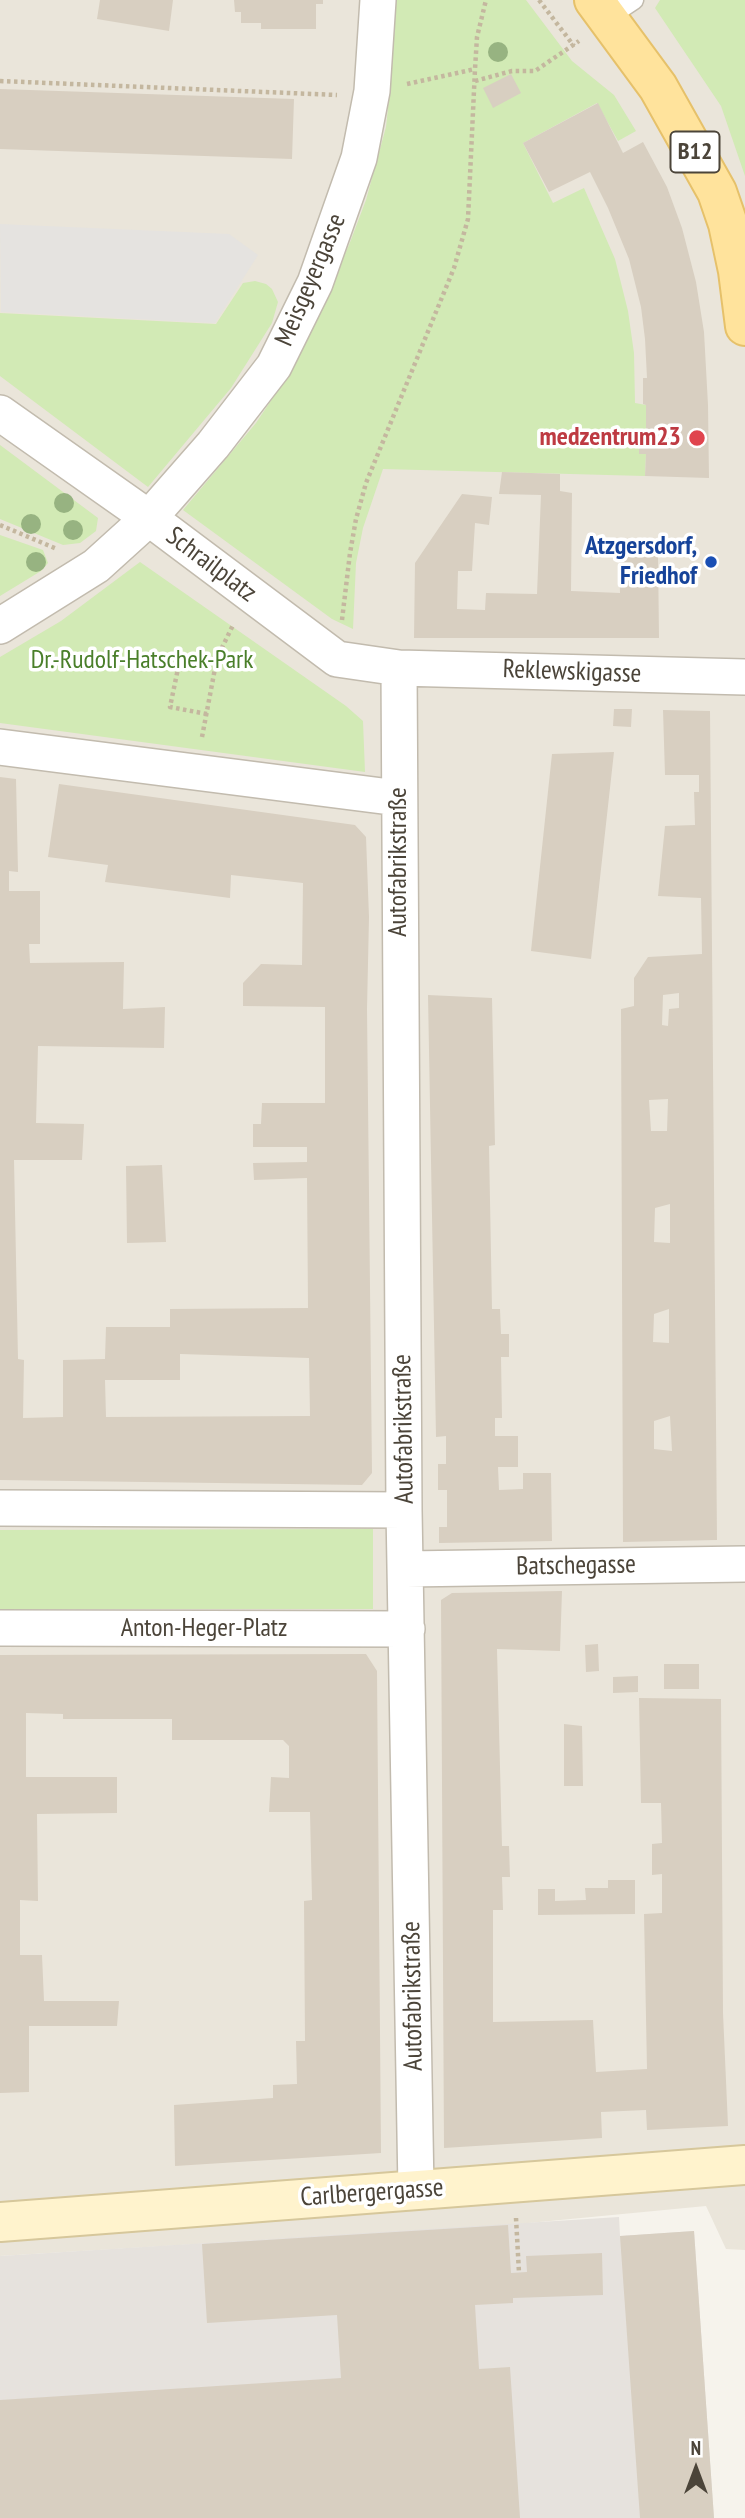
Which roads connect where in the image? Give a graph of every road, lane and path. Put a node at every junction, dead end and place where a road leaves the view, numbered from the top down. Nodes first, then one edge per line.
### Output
1 (378, 0) edge
2 (486, 0) edge
3 (539, 0) edge
4 (612, 6) edge
5 (574, 46) junction
6 (475, 69) junction
7 (0, 81) edge
8 (475, 81) junction
9 (372, 91) junction
10 (745, 326) edge
11 (0, 412) edge
12 (149, 518) junction
13 (0, 525) edge
14 (96, 566) junction
15 (247, 593) junction
16 (0, 626) edge
17 (217, 657) junction
18 (338, 659) junction
19 (398, 668) junction
20 (745, 677) edge
21 (207, 713) junction
22 (0, 747) edge
23 (194, 772) junction
24 (398, 798) junction
25 (0, 1508) edge
26 (404, 1510) junction
27 (745, 1564) edge
28 (407, 1569) junction
29 (0, 1628) edge
30 (407, 1629) junction
31 (745, 2165) edge
32 (513, 2182) junction
33 (416, 2190) junction
34 (0, 2222) edge
35 (519, 2273) dead end

1 - 9 street, Meisgeyergasse
2 - 6 path
3 - 5 path
4 - 5 path
4 - 10 main road, B12
5 - 8 path
6 - 8 path
6 - 9 path
7 - 9 path
8 - 18 path
9 - 12 street, Meisgeyergasse
11 - 12 street
12 - 14 street, Schrailplatz
12 - 15 street, Schrailplatz
13 - 14 path
14 - 16 street, Schrailplatz
15 - 17 path
15 - 18 street, Schrailplatz
17 - 21 path
17 - 21 path
18 - 19 street, Schrailplatz
19 - 20 street, Reklewskigasse
19 - 24 street, Autofabrikstraße
21 - 23 path
22 - 23 street
23 - 24 street
24 - 26 street, Autofabrikstraße
25 - 26 street
26 - 28 street, Autofabrikstraße
27 - 28 street, Batschegasse
28 - 30 street, Autofabrikstraße
29 - 30 street, Anton-Heger-Platz
30 - 33 street, Autofabrikstraße
31 - 32 main road, Carlbergergasse
32 - 33 main road, Carlbergergasse
32 - 35 path
33 - 34 main road, Carlbergergasse

